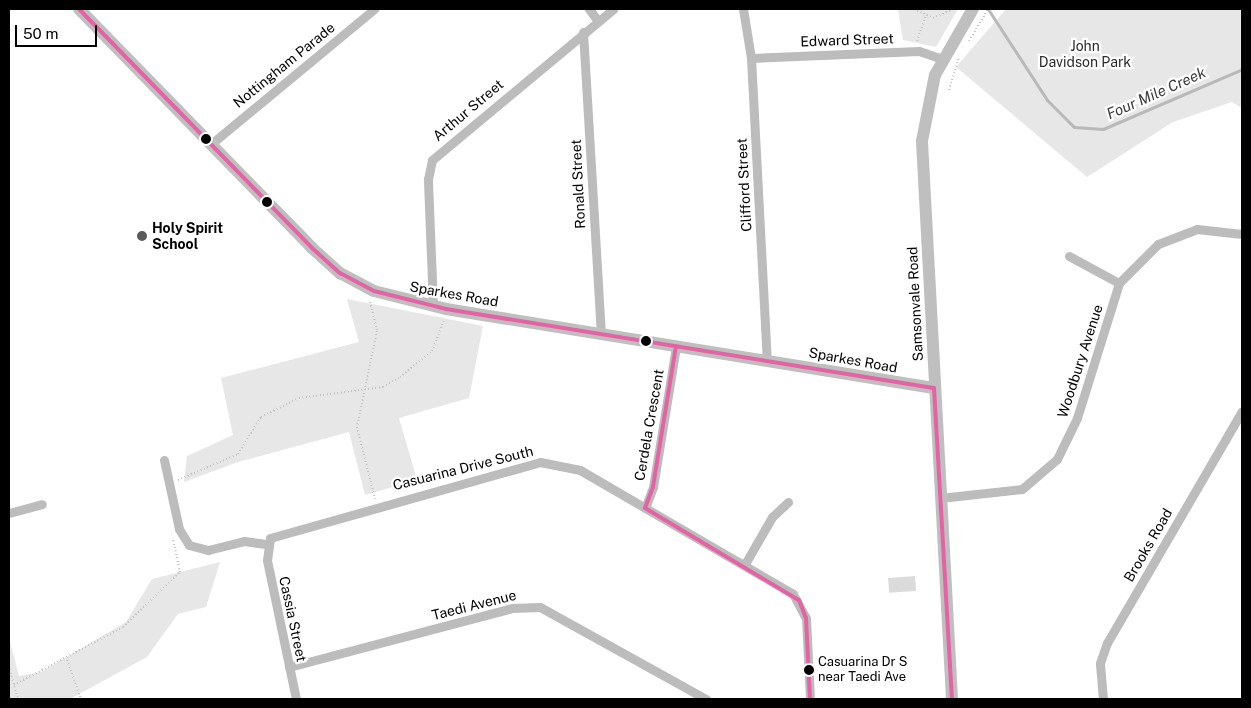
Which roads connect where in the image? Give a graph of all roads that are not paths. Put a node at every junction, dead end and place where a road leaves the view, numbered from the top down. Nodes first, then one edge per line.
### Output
1 (79, 9) edge
2 (374, 9) edge
3 (589, 9) edge
4 (613, 9) edge
5 (743, 9) edge
6 (970, 12) edge
7 (598, 21) junction
8 (583, 32) junction
9 (751, 58) junction
10 (942, 59) junction
11 (211, 144) junction
12 (1242, 234) edge
13 (1069, 256) dead end
14 (1119, 283) junction
15 (433, 306) junction
16 (601, 334) junction
17 (676, 346) junction
18 (767, 361) junction
19 (934, 388) junction
20 (1242, 411) edge
21 (164, 460) dead end
22 (940, 498) junction
23 (788, 502) dead end
24 (42, 504) dead end
25 (645, 508) junction
26 (9, 513) edge
27 (266, 544) junction
28 (745, 564) junction
29 (289, 667) junction
30 (296, 699) edge
31 (706, 699) edge
32 (810, 699) edge
33 (952, 699) edge
34 (1103, 699) edge

1 - 11 street, Sparkes Road
2 - 11 street, Nottingham Parade
3 - 7 street
4 - 7 street, Arthur Street
5 - 9 street, Clifford Street
6 - 10 street, Samsonvale Road
7 - 8 street, Arthur Street
8 - 15 street, Arthur Street
8 - 16 street, Ronald Street
9 - 10 street, Edward Street
9 - 18 street, Clifford Street
10 - 19 street, Samsonvale Road
11 - 15 street, Sparkes Road
12 - 14 street, Woodbury Avenue
13 - 14 street
14 - 22 street, Woodbury Avenue
15 - 16 street, Sparkes Road
16 - 17 street, Sparkes Road
17 - 18 street, Sparkes Road
17 - 25 street, Cerdela Crescent
18 - 19 street, Sparkes Road
19 - 22 street, Samsonvale Road
20 - 34 street, Brooks Road
21 - 27 street
22 - 33 street, Samsonvale Road
23 - 28 street
24 - 26 street
25 - 27 street, Casuarina Drive South
25 - 28 street, Casuarina Drive South
27 - 29 street, Cassia Street
28 - 32 street, Casuarina Drive South
29 - 30 street, Cassia Street
29 - 31 street, Taedi Avenue

